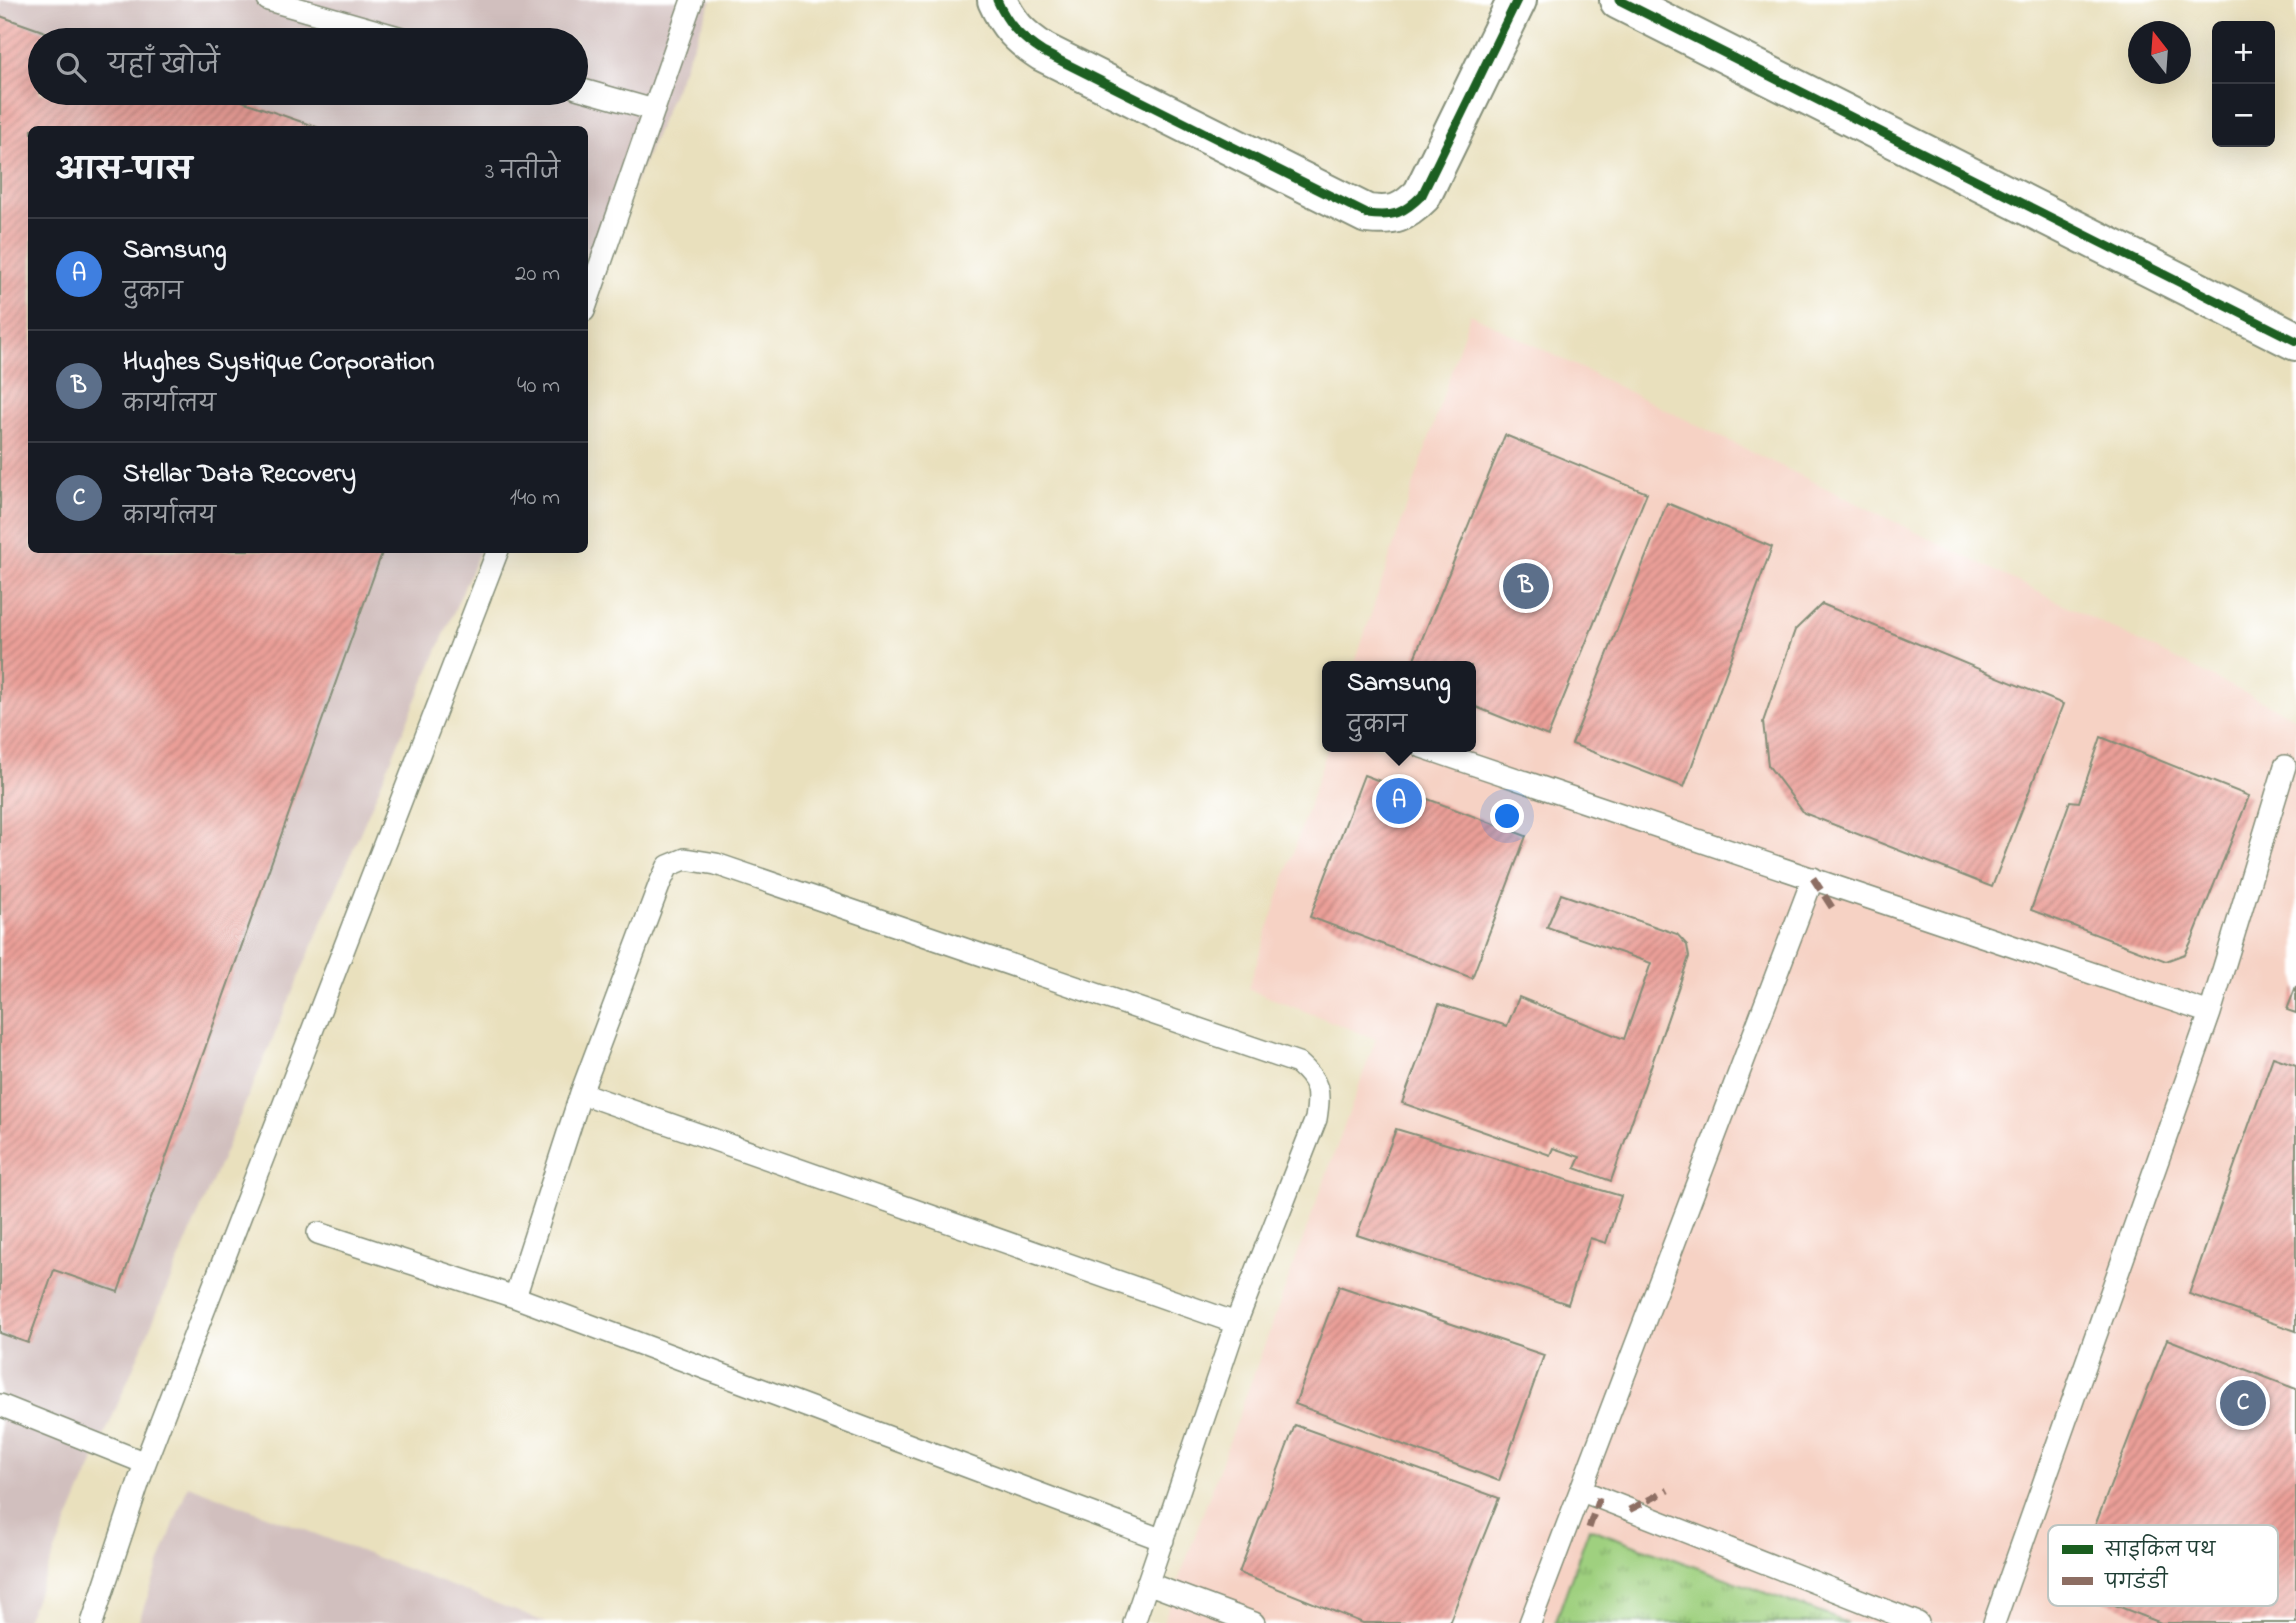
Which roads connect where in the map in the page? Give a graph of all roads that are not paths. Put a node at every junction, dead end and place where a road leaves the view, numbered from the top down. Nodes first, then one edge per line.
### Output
1 (268, 0) edge
2 (692, 0) edge
3 (997, 0) edge
4 (1517, 0) edge
5 (1619, 0) edge
6 (367, 28) edge
7 (588, 91) edge
8 (654, 110) junction
9 (588, 300) edge
10 (2296, 341) edge
11 (497, 553) edge
12 (1437, 752) edge
13 (2285, 766) dead end
14 (1813, 878) junction
15 (2210, 1013) junction
16 (581, 1094) junction
17 (318, 1233) dead end
18 (515, 1297) junction
19 (1236, 1322) junction
20 (0, 1405) edge
21 (145, 1463) junction
22 (1582, 1491) junction
23 (1163, 1540) junction
24 (1147, 1583) junction
25 (92, 1623) edge
26 (1134, 1623) edge
27 (1254, 1623) edge
28 (1530, 1623) edge
29 (1918, 1623) edge
30 (1994, 1623) edge

1 - 6 lane
2 - 8 lane
3 - 4 street
5 - 10 street
7 - 8 lane
8 - 9 lane
11 - 21 lane
12 - 14 lane
13 - 15 lane
14 - 15 lane
14 - 22 lane
15 - 30 lane
16 - 18 lane
16 - 19 lane
16 - 19 lane
17 - 18 lane
18 - 23 lane
19 - 23 lane
20 - 21 lane
21 - 25 lane
22 - 28 lane
22 - 29 lane
23 - 24 lane
24 - 26 lane
24 - 27 lane

